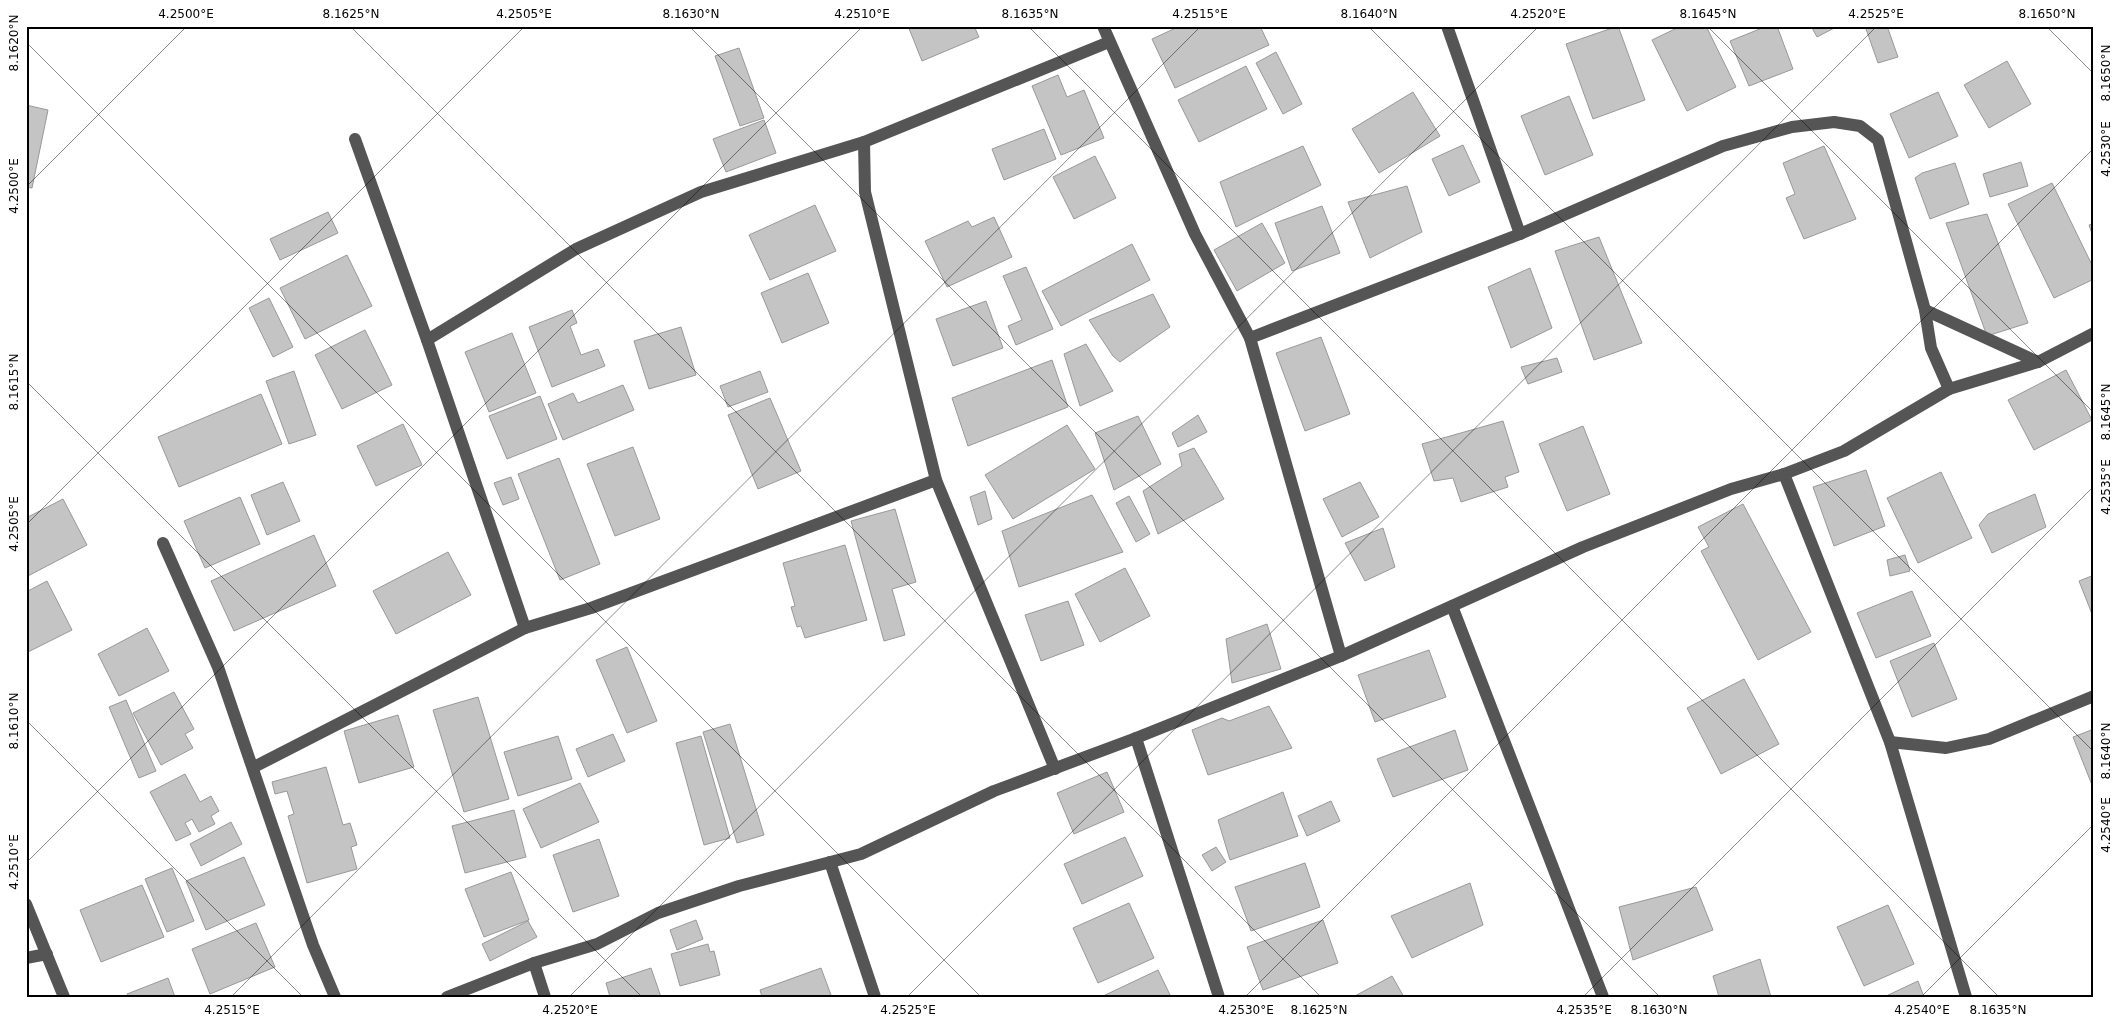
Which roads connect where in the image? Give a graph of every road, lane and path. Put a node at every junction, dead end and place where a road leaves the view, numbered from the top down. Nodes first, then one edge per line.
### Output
1 (1103, 26) edge
2 (1447, 26) edge
3 (1109, 42) junction
4 (355, 139) dead end
5 (864, 142) junction
6 (1520, 234) junction
7 (1925, 310) junction
8 (2094, 333) edge
9 (1250, 338) junction
10 (427, 340) junction
11 (2038, 362) junction
12 (1949, 389) junction
13 (1784, 474) junction
14 (936, 480) junction
15 (163, 543) dead end
16 (1452, 606) junction
17 (525, 628) junction
18 (1342, 656) junction
19 (2094, 696) edge
20 (1136, 738) junction
21 (1890, 742) junction
22 (254, 767) junction
23 (1056, 769) junction
24 (830, 862) junction
25 (26, 904) edge
26 (46, 954) junction
27 (26, 958) edge
28 (534, 963) junction
29 (64, 997) edge
30 (335, 997) edge
31 (447, 997) edge
32 (545, 997) edge
33 (875, 997) edge
34 (1219, 997) edge
35 (1603, 997) edge
36 (1966, 997) edge

1 - 3 street
2 - 6 street
3 - 5 street
3 - 9 street
4 - 10 street
5 - 10 street
5 - 14 street
6 - 7 street
6 - 9 street
7 - 11 street
7 - 12 street
8 - 11 street
9 - 18 street
10 - 17 street
11 - 12 street
12 - 13 street
13 - 16 street
13 - 21 street
14 - 17 street
14 - 23 street
15 - 22 street
16 - 18 street
16 - 35 street
17 - 22 street
18 - 20 street
19 - 21 street
20 - 23 street
20 - 34 street
21 - 36 street
22 - 30 street
23 - 24 street
24 - 28 street
24 - 33 street
25 - 26 street
26 - 27 street
26 - 29 street
28 - 31 street
28 - 32 street

